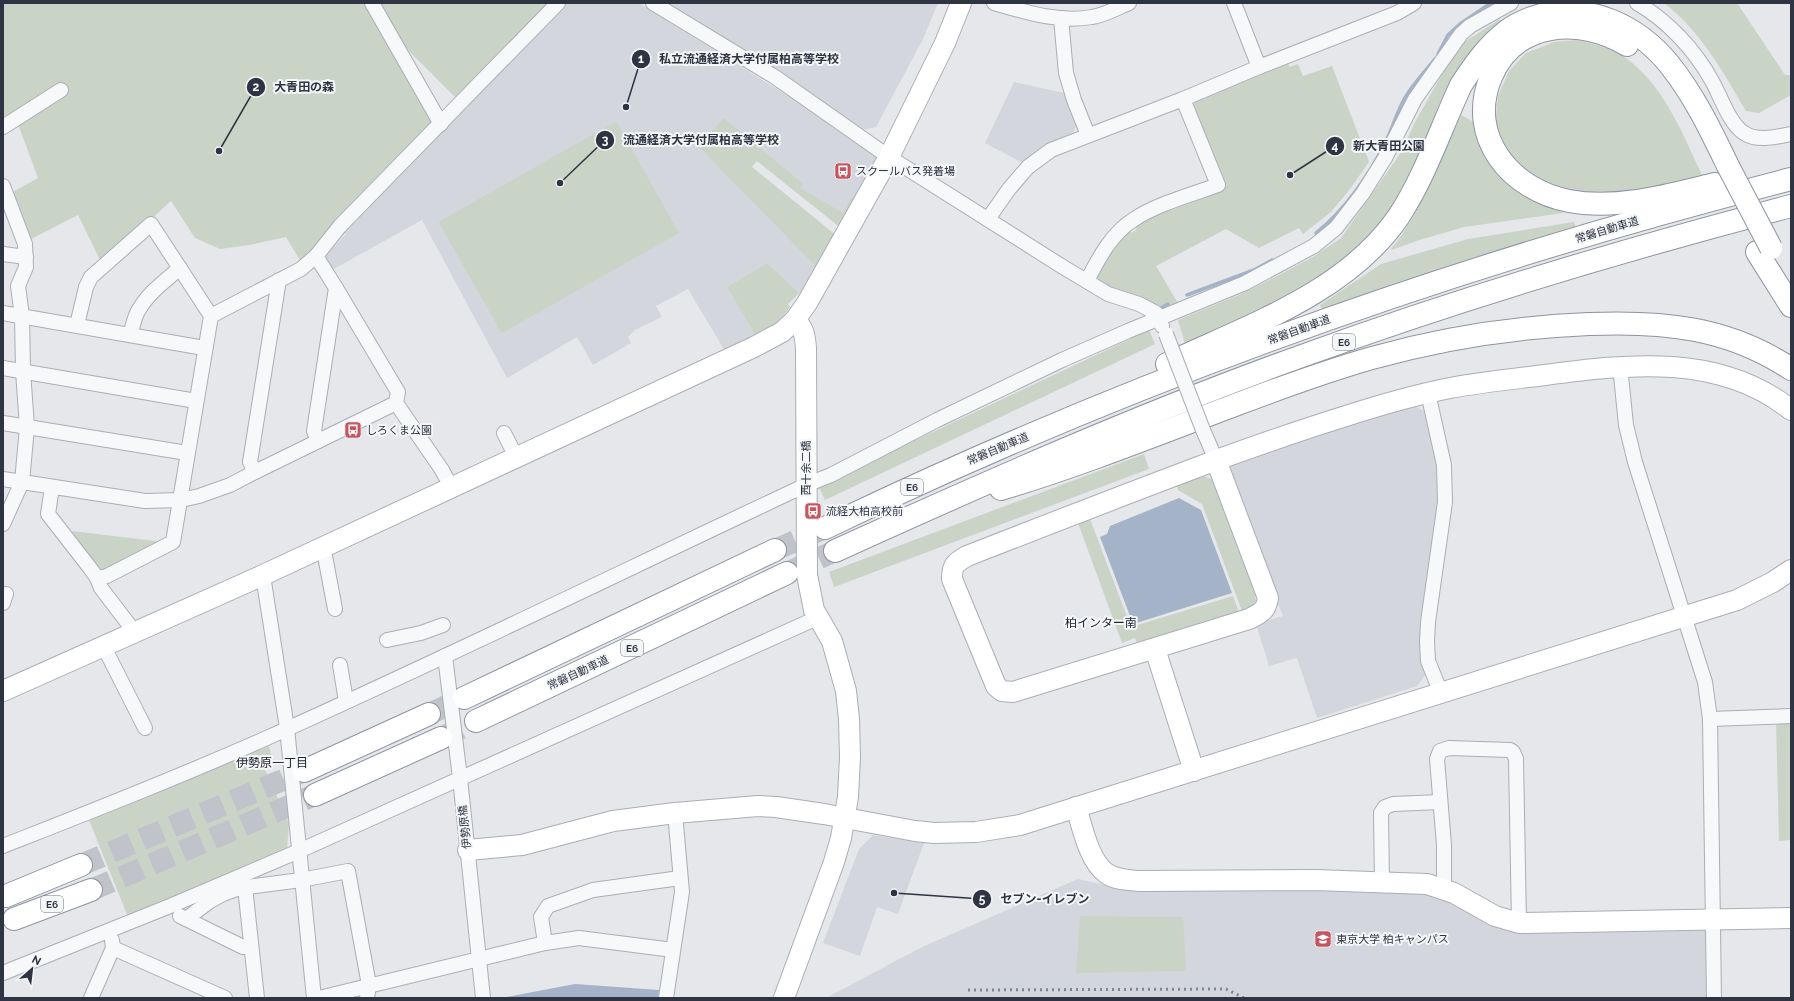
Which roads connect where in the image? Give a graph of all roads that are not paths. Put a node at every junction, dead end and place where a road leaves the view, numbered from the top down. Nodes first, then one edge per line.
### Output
1 (372, 3) edge
2 (558, 3) edge
3 (653, 3) edge
4 (960, 3) edge
5 (994, 3) edge
6 (1129, 3) edge
7 (1234, 3) edge
8 (1414, 3) edge
9 (1511, 3) edge
10 (1637, 3) edge
11 (1061, 18) junction
12 (1259, 67) junction
13 (61, 90) dead end
14 (1183, 99) junction
15 (441, 124) junction
16 (3, 127) edge
17 (1791, 134) edge
18 (1088, 135) junction
19 (889, 157) junction
20 (1791, 166) edge
21 (1722, 168) junction
22 (1791, 179) edge
23 (4, 190) edge
24 (1791, 206) edge
25 (988, 219) junction
26 (1764, 250) junction
27 (3, 254) edge
28 (316, 256) junction
29 (26, 257) junction
30 (180, 268) junction
31 (279, 280) junction
32 (1087, 281) junction
33 (1791, 282) edge
34 (336, 288) junction
35 (1791, 306) edge
36 (3, 313) edge
37 (22, 316) junction
38 (211, 316) junction
39 (1159, 318) junction
40 (795, 320) junction
41 (77, 325) junction
42 (130, 334) junction
43 (204, 348) junction
44 (1620, 366) junction
45 (3, 368) edge
46 (1791, 369) edge
47 (23, 371) junction
48 (1428, 393) junction
49 (196, 401) junction
50 (396, 404) junction
51 (1791, 410) edge
52 (3, 423) edge
53 (27, 427) junction
54 (504, 433) dead end
55 (318, 440) junction
56 (1000, 447) junction
57 (187, 453) junction
58 (516, 457) junction
59 (1216, 460) junction
60 (255, 472) junction
61 (3, 479) edge
62 (22, 482) junction
63 (806, 485) junction
64 (52, 487) junction
65 (451, 487) junction
66 (181, 500) junction
67 (910, 516) junction
68 (3, 524) edge
69 (825, 528) tunnel mouth
70 (321, 548) junction
71 (775, 550) tunnel mouth
72 (835, 551) tunnel mouth
73 (1791, 570) edge
74 (787, 573) tunnel mouth
75 (261, 576) junction
76 (97, 578) junction
77 (335, 609) dead end
78 (1684, 616) junction
79 (817, 618) junction
80 (443, 625) dead end
81 (134, 634) junction
82 (387, 640) dead end
83 (104, 647) junction
84 (1155, 649) junction
85 (445, 656) junction
86 (340, 665) dead end
87 (3, 691) edge
88 (1441, 693) junction
89 (464, 698) tunnel mouth
90 (346, 701) junction
91 (429, 714) tunnel mouth
92 (1791, 716) edge
93 (1710, 719) junction
94 (476, 721) tunnel mouth
95 (145, 728) dead end
96 (287, 728) junction
97 (441, 738) tunnel mouth
98 (304, 770) tunnel mouth
99 (1194, 771) junction
100 (460, 778) junction
101 (315, 795) tunnel mouth
102 (1440, 802) junction
103 (1076, 807) junction
104 (675, 813) junction
105 (845, 817) junction
106 (3, 846) edge
107 (468, 850) junction
108 (299, 851) junction
109 (81, 865) tunnel mouth
110 (680, 878) junction
111 (301, 880) junction
112 (242, 882) junction
113 (1382, 882) junction
114 (1444, 889) junction
115 (91, 890) tunnel mouth
116 (6, 896) dead end
117 (170, 906) junction
118 (1791, 918) edge
119 (14, 919) dead end
120 (186, 919) junction
121 (1712, 920) junction
122 (1520, 924) junction
123 (111, 930) junction
124 (545, 943) junction
125 (252, 947) junction
126 (113, 948) junction
127 (673, 950) junction
128 (479, 958) junction
129 (3, 973) edge
130 (368, 991) edge
131 (91, 998) edge
132 (225, 998) edge
133 (257, 998) edge
134 (314, 998) edge
135 (319, 998) edge
136 (483, 998) edge
137 (666, 998) edge
138 (784, 998) edge
139 (1714, 998) edge

1 - 15 street
2 - 15 street
3 - 19 street
4 - 19 street
5 - 11 street
6 - 11 street
7 - 12 street
8 - 12 street
9 - 39 street
10 - 17 street
11 - 18 street
12 - 14 street
13 - 16 street
14 - 18 street
14 - 32 street
15 - 28 street
18 - 25 street
19 - 25 street
19 - 40 street
20 - 21 highway
21 - 26 highway
21 - 56 highway
22 - 56 highway, 常磐自動車道 / E6
23 - 29 street
24 - 67 highway, E6
25 - 32 street
26 - 33 highway
26 - 35 highway
27 - 29 street
28 - 31 street
28 - 34 street
29 - 37 street
30 - 38 street
30 - 41 street
30 - 42 street
31 - 38 street
31 - 60 street
32 - 39 street
34 - 50 street
34 - 55 street
36 - 37 street
37 - 41 street
37 - 47 street
38 - 43 street
39 - 59 street, bridge
39 - 63 street
40 - 58 street
40 - 63 street, 西十余二橋
41 - 42 street
42 - 43 street
43 - 49 street
44 - 48 street
44 - 51 street
44 - 78 street
45 - 47 street
46 - 67 highway
47 - 49 street
47 - 53 street
48 - 59 street
48 - 88 street
49 - 57 street
50 - 55 street
50 - 65 street
52 - 53 street
53 - 57 street
53 - 62 street
54 - 58 street
55 - 60 street
56 - 69 highway, 常磐自動車道 / E6
57 - 66 street
58 - 65 street
59 - 84 street
59 - 84 street
60 - 66 street
61 - 62 street
62 - 64 street
62 - 68 street
63 - 79 street, 西十余二橋
63 - 85 street
64 - 66 street
64 - 76 street
65 - 70 street
66 - 76 street
67 - 72 highway, E6
70 - 75 street
70 - 77 street
71 - 89 highway, E6
73 - 78 street
74 - 94 highway, 常磐自動車道 / E6
75 - 81 street
75 - 96 street
76 - 81 street
78 - 88 street
78 - 93 street
79 - 100 street
79 - 105 street, 西十余二橋
80 - 82 street
81 - 83 street
83 - 87 street
83 - 95 street
84 - 99 street
85 - 90 street
85 - 100 street, 伊勢原橋
86 - 90 street
88 - 99 street
90 - 96 street
91 - 98 highway
92 - 93 street
93 - 121 street
96 - 106 street
96 - 108 street
97 - 101 highway
99 - 103 street
100 - 107 street, 伊勢原橋
100 - 108 street
102 - 113 street
102 - 114 street
102 - 122 street
103 - 105 street
103 - 113 street
104 - 105 street
104 - 107 street
104 - 110 street
105 - 138 street, 西十余二橋
107 - 128 street, 伊勢原橋
108 - 111 street
108 - 112 street
109 - 116 highway, E6
110 - 124 street
110 - 127 street
111 - 112 street
111 - 130 street
111 - 134 street
112 - 117 street
112 - 120 street
112 - 125 street
113 - 114 street
114 - 122 street
115 - 119 highway, E6
117 - 120 street
117 - 123 street
118 - 121 street
120 - 125 street
121 - 122 street
121 - 139 street
123 - 126 street
123 - 129 street
124 - 127 street
124 - 128 street
125 - 133 street
126 - 131 street
126 - 132 street
127 - 137 street
128 - 130 street
128 - 136 street, 伊勢原橋
130 - 135 street

